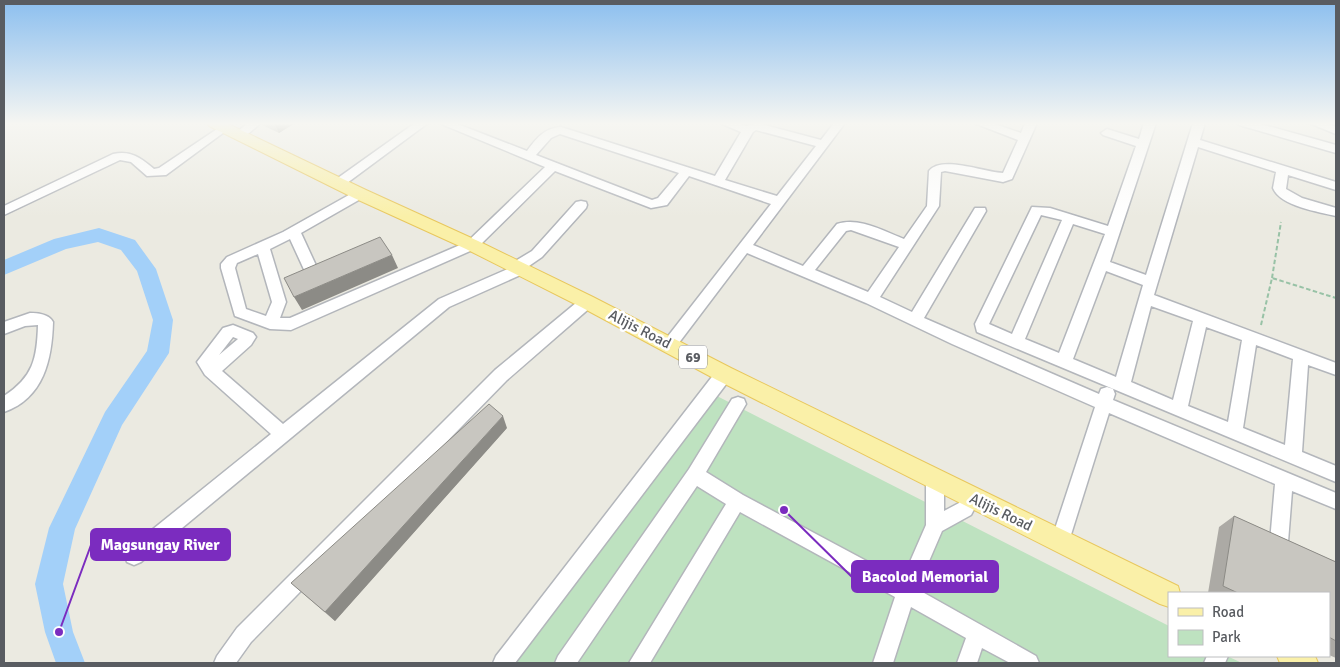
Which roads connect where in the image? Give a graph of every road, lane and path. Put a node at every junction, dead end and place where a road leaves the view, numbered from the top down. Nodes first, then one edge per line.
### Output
1 (188, 154) edge
2 (278, 154) edge
3 (379, 154) edge
4 (524, 154) edge
5 (637, 154) edge
6 (734, 154) edge
7 (815, 154) edge
8 (1018, 154) edge
9 (1139, 154) edge
10 (1189, 154) edge
11 (1232, 154) edge
12 (529, 156) joint
13 (554, 166) junction
14 (1283, 170) junction
15 (687, 171) junction
16 (718, 181) junction
17 (339, 183) junction
18 (1336, 186) edge
19 (360, 194) junction
20 (780, 202) junction
21 (581, 205) dead end
22 (980, 211) dead end
23 (4, 212) edge
24 (1336, 212) edge
25 (1069, 219) junction
26 (1281, 222) dead end
27 (1113, 232) junction
28 (294, 233) junction
29 (472, 245) junction
30 (907, 245) junction
31 (263, 247) junction
32 (745, 247) junction
33 (1102, 264) junction
34 (518, 268) junction
35 (312, 272) edge
36 (806, 272) junction
37 (1272, 278) junction
38 (1151, 282) junction
39 (1146, 298) junction
40 (1336, 298) edge
41 (871, 299) junction
42 (587, 302) junction
43 (1201, 318) junction
44 (915, 320) junction
45 (270, 323) junction
46 (4, 328) edge
47 (1256, 331) junction
48 (1016, 342) junction
49 (670, 344) junction
50 (1301, 356) junction
51 (1064, 361) junction
52 (1336, 369) edge
53 (211, 371) dead end
54 (724, 374) junction
55 (1116, 383) junction
56 (7, 400) edge
57 (1104, 402) junction
58 (738, 404) dead end
59 (1179, 410) junction
60 (1234, 433) junction
61 (283, 434) junction
62 (1293, 456) junction
63 (1336, 474) edge
64 (695, 475) junction
65 (1284, 478) junction
66 (936, 480) junction
67 (971, 498) junction
68 (1336, 500) edge
69 (737, 501) junction
70 (935, 525) junction
71 (1060, 541) junction
72 (1279, 542) edge
73 (134, 556) dead end
74 (906, 593) junction
75 (1168, 595) edge
76 (977, 634) junction
77 (224, 663) edge
78 (503, 663) edge
79 (565, 663) edge
80 (639, 663) edge
81 (883, 663) edge
82 (967, 663) edge
83 (1029, 663) edge

1 - 23 street
2 - 17 main road, Alijis Road / 69
3 - 17 street
4 - 12 street
5 - 15 street
6 - 16 street
7 - 20 street
8 - 30 street
9 - 27 street
10 - 38 street
11 - 14 street
12 - 13 street
13 - 15 street
13 - 29 street
14 - 18 street
14 - 24 street
15 - 16 street
16 - 20 street
17 - 19 main road, Alijis Road / 69
19 - 28 street
19 - 29 main road, Alijis Road / 69
20 - 32 street
21 - 34 street
22 - 44 street
25 - 27 street
25 - 48 street
25 - 48 street
26 - 37 path
27 - 33 street
28 - 31 street
28 - 35 street
29 - 34 main road, Alijis Road / 69
29 - 45 street
30 - 36 street
30 - 41 street
31 - 45 street
31 - 45 street
32 - 36 street
32 - 49 street
33 - 38 street
33 - 51 street
34 - 42 main road, Alijis Road / 69
34 - 61 street
36 - 41 street
37 - 40 path
37 - 47 path
38 - 39 street
39 - 43 street
39 - 55 street
41 - 44 street
42 - 49 main road, Alijis Road / 69
42 - 77 street
43 - 47 street
43 - 59 street
44 - 57 street
46 - 56 street
47 - 50 street
47 - 60 street
48 - 51 street
49 - 54 main road, Alijis Road / 69
50 - 52 street
50 - 62 street
51 - 55 street
53 - 61 street
54 - 66 main road, Alijis Road / 69
54 - 78 street
55 - 57 street
55 - 59 street
57 - 65 street
57 - 71 street
58 - 64 street
59 - 60 street
60 - 62 street
61 - 73 street
62 - 63 street
64 - 69 street
64 - 79 street
65 - 68 street
65 - 72 street
66 - 67 main road, Alijis Road / 69
66 - 70 street
67 - 70 street
67 - 71 main road, Alijis Road / 69
69 - 74 street
69 - 80 street
70 - 74 street
71 - 75 main road, Alijis Road / 69
74 - 76 street
74 - 81 street
76 - 82 street
76 - 83 street

